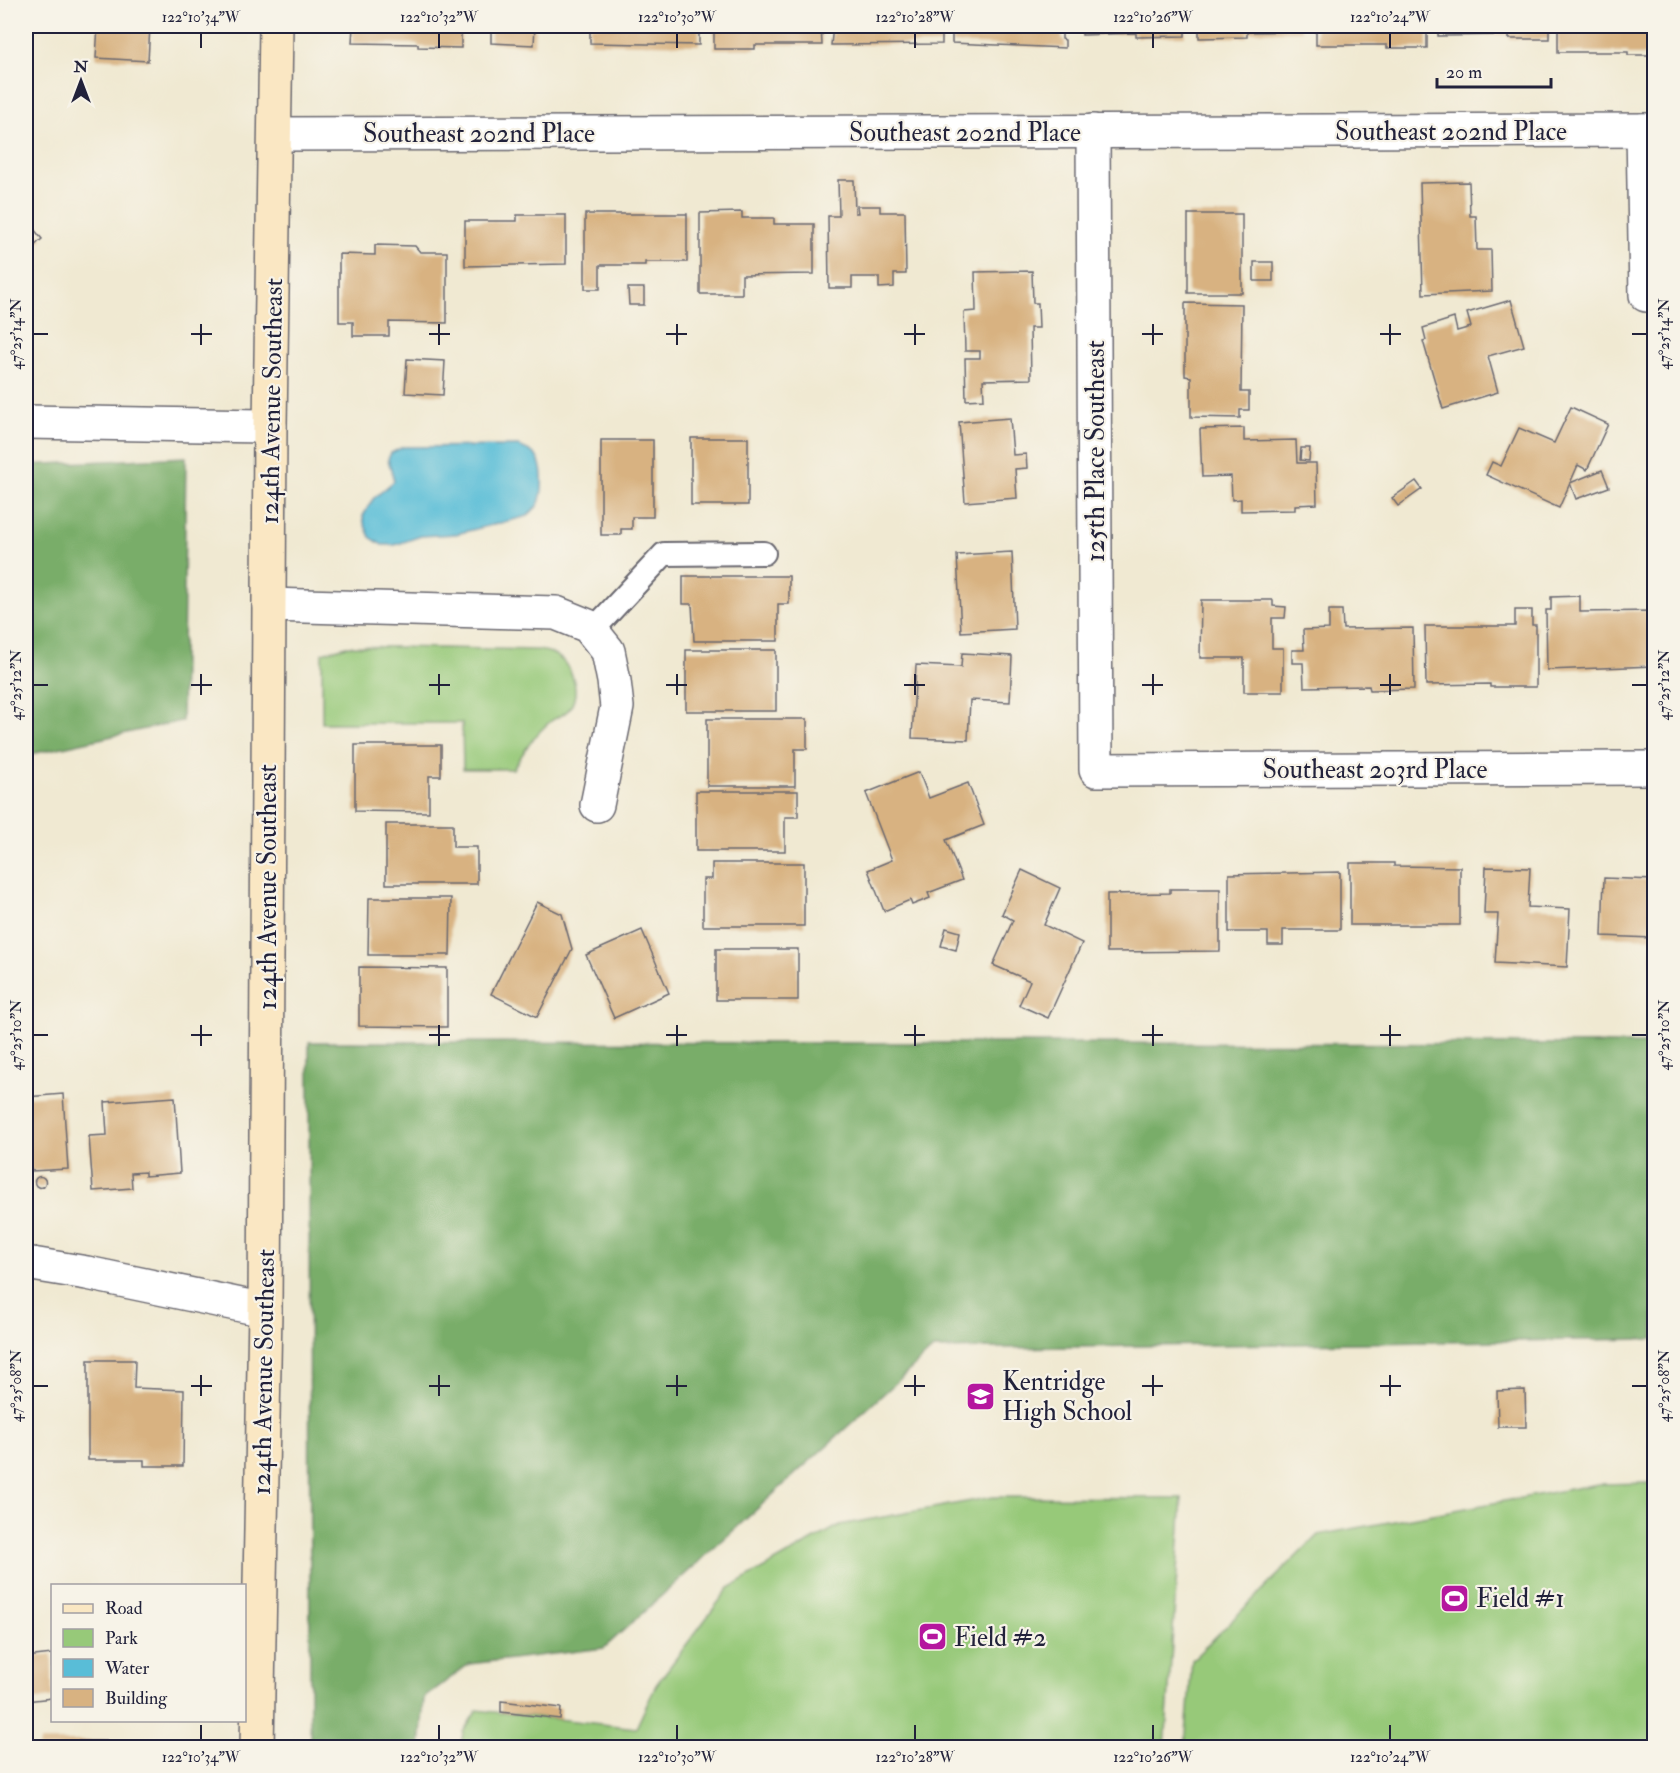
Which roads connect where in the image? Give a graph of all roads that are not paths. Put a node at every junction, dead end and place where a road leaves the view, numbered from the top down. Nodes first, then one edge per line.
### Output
1 (276, 26) edge
2 (1649, 130) edge
3 (1093, 131) junction
4 (275, 134) junction
5 (1646, 295) dead end
6 (26, 422) edge
7 (270, 426) junction
8 (764, 553) dead end
9 (269, 605) junction
10 (592, 631) junction
11 (1654, 768) edge
12 (1096, 770) joint
13 (597, 805) dead end
14 (26, 1263) edge
15 (265, 1310) junction
16 (257, 1748) edge

1 - 4 street, 124th Avenue Southeast
2 - 3 street, Southeast 202nd Place
2 - 5 street
3 - 4 street, Southeast 202nd Place
3 - 12 street, 125th Place Southeast
4 - 7 street, 124th Avenue Southeast
6 - 7 street
7 - 9 street, 124th Avenue Southeast
8 - 10 lane
9 - 10 street
9 - 15 street, 124th Avenue Southeast
10 - 13 street
11 - 12 street, Southeast 203rd Place
14 - 15 street
15 - 16 street, 124th Avenue Southeast

